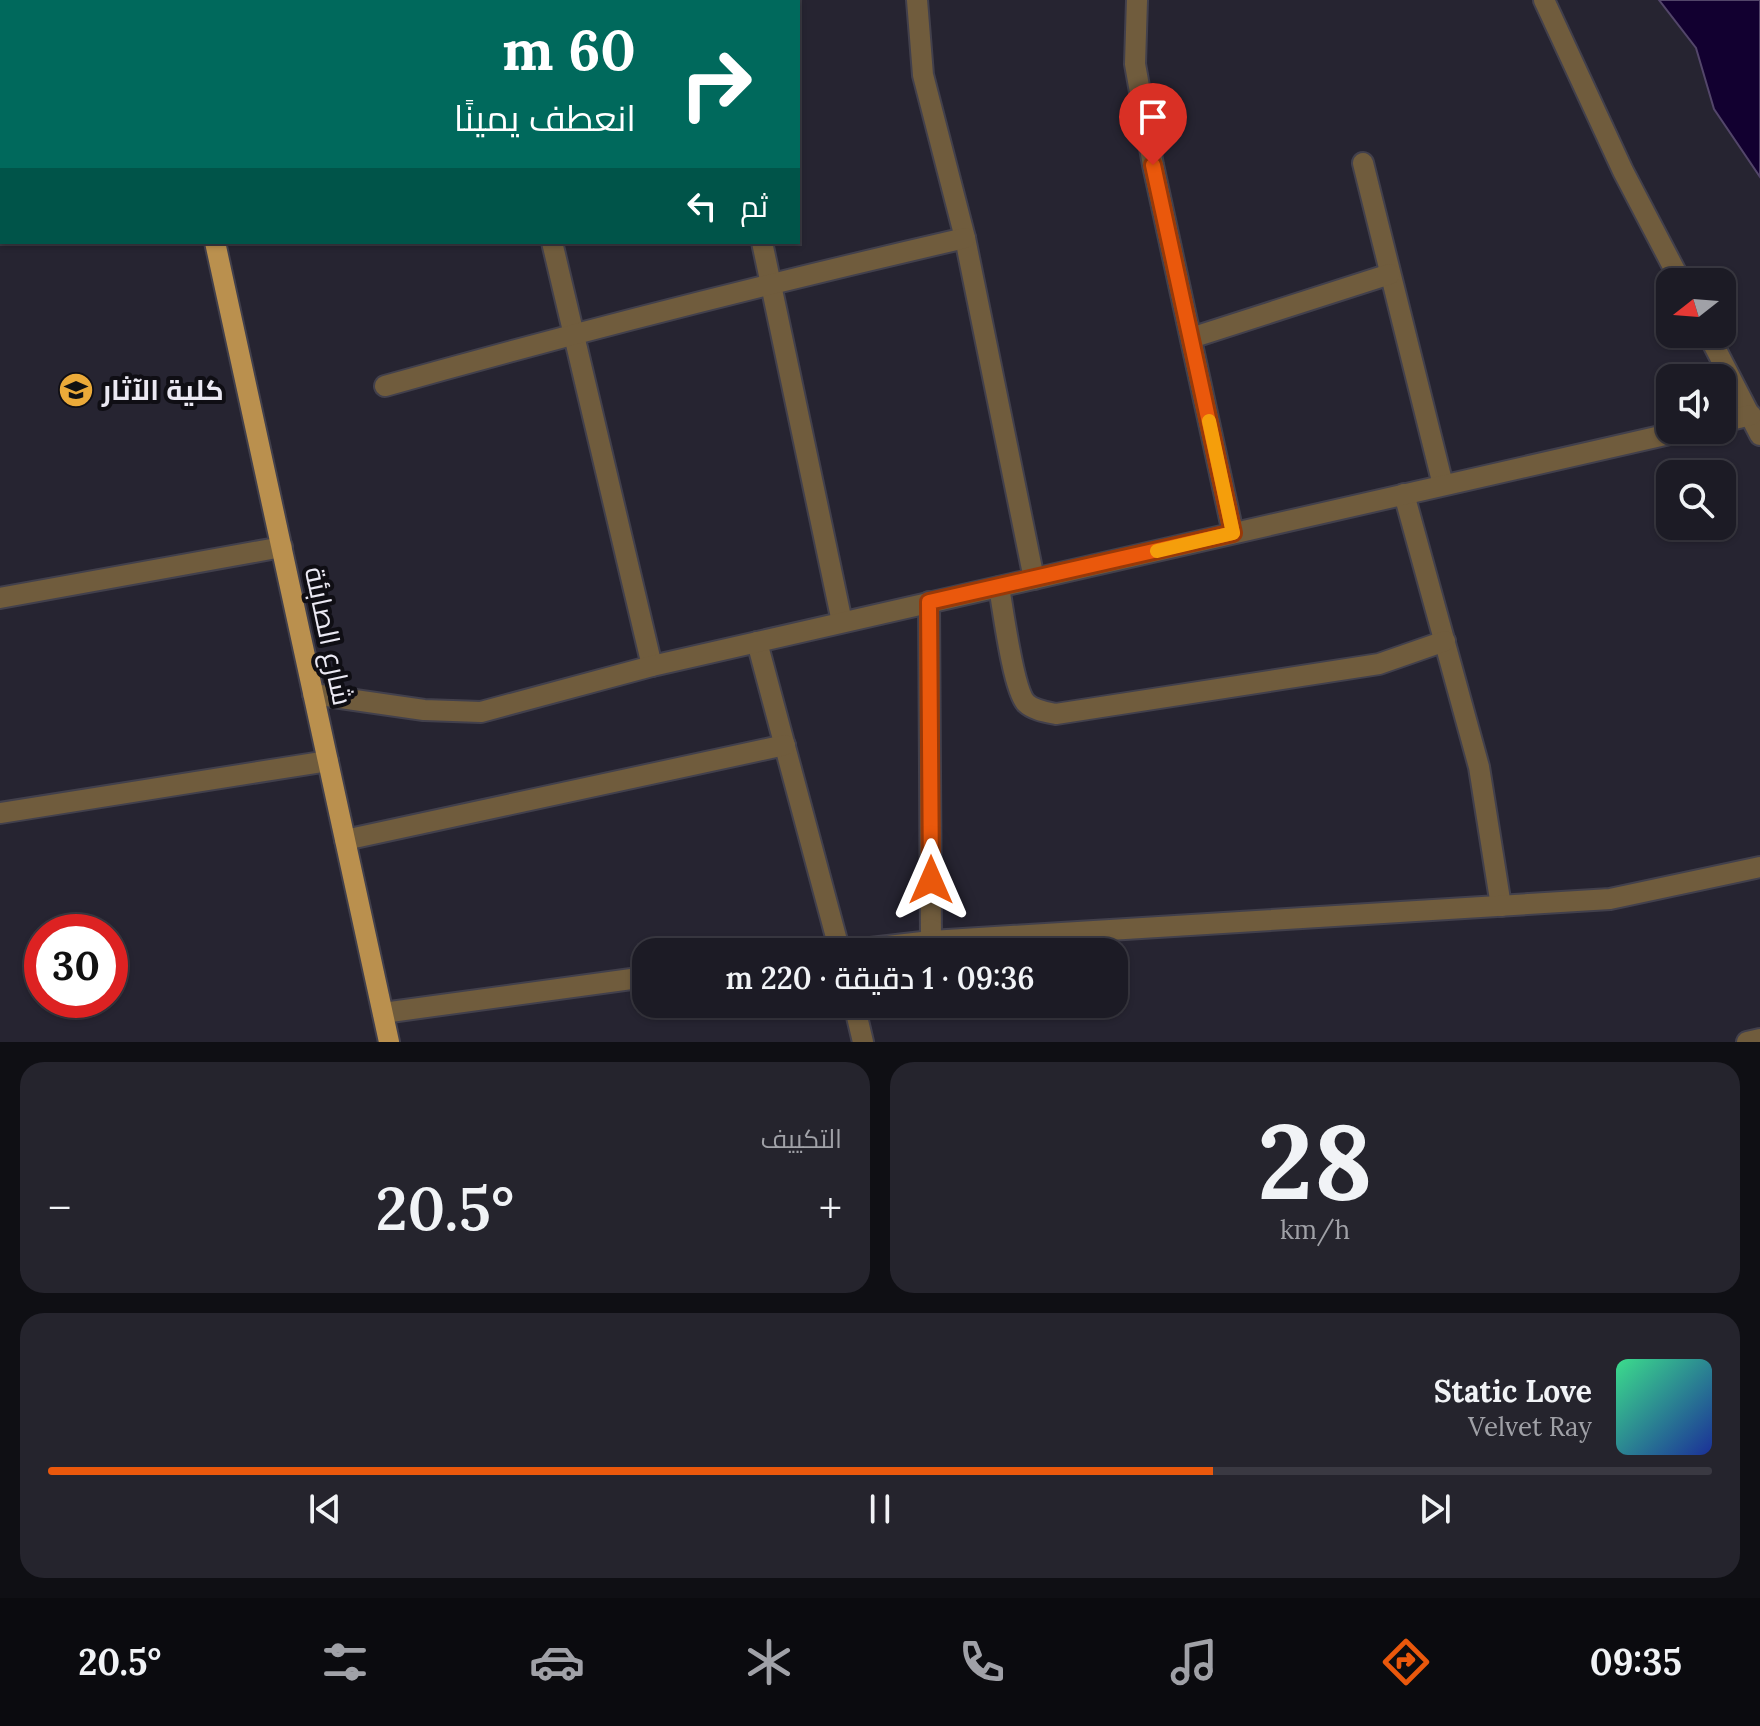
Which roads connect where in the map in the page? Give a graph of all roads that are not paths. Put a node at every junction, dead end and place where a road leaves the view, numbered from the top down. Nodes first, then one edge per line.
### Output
1 (917, 0) edge
2 (1137, 0) edge
3 (1544, 0) edge
4 (1363, 163) dead end
5 (965, 238) junction
6 (215, 244) edge
7 (552, 244) edge
8 (762, 244) edge
9 (1674, 268) edge
10 (1390, 274) junction
11 (772, 282) junction
12 (573, 333) junction
13 (1191, 338) junction
14 (1715, 348) edge
15 (385, 386) dead end
16 (1751, 415) junction
17 (1736, 419) edge
18 (1760, 435) edge
19 (1656, 437) edge
20 (1443, 485) junction
21 (1404, 494) junction
22 (1233, 533) junction
23 (282, 547) junction
24 (1034, 579) junction
25 (999, 587) junction
26 (0, 598) edge
27 (929, 602) junction
28 (842, 622) junction
29 (1445, 641) junction
30 (757, 642) junction
31 (652, 666) junction
32 (313, 694) junction
33 (785, 745) junction
34 (328, 761) junction
35 (0, 813) edge
36 (345, 840) junction
37 (1760, 867) edge
38 (1501, 906) junction
39 (835, 938) edge
40 (931, 938) edge
41 (980, 938) edge
42 (632, 979) edge
43 (383, 1013) junction
44 (857, 1018) edge
45 (1760, 1039) edge
46 (389, 1042) edge
47 (863, 1042) edge
48 (1747, 1042) edge

1 - 5 street
2 - 13 street
3 - 9 street
4 - 10 street
5 - 11 street
5 - 24 street
6 - 23 main road, شارع الصابئة
7 - 12 street
8 - 11 street
10 - 13 street
10 - 20 street
11 - 12 street
11 - 28 street
12 - 15 street
12 - 31 street
13 - 22 street
14 - 16 street
16 - 17 street
16 - 18 street
19 - 20 street
20 - 21 street
21 - 22 street
21 - 29 street
22 - 24 street
23 - 26 street
23 - 32 main road, شارع الصابئة
24 - 25 street
25 - 27 street
25 - 29 street
27 - 28 street
27 - 40 street
28 - 30 street
29 - 38 street
30 - 31 street
30 - 33 street
31 - 32 street
32 - 34 main road, شارع الصابئة
33 - 36 street
33 - 39 street
34 - 35 street
34 - 36 main road, شارع الصابئة
36 - 43 main road, شارع الصابئة
37 - 38 street
38 - 41 street
42 - 43 street
43 - 46 main road, شارع الصابئة
44 - 47 street
45 - 48 street

